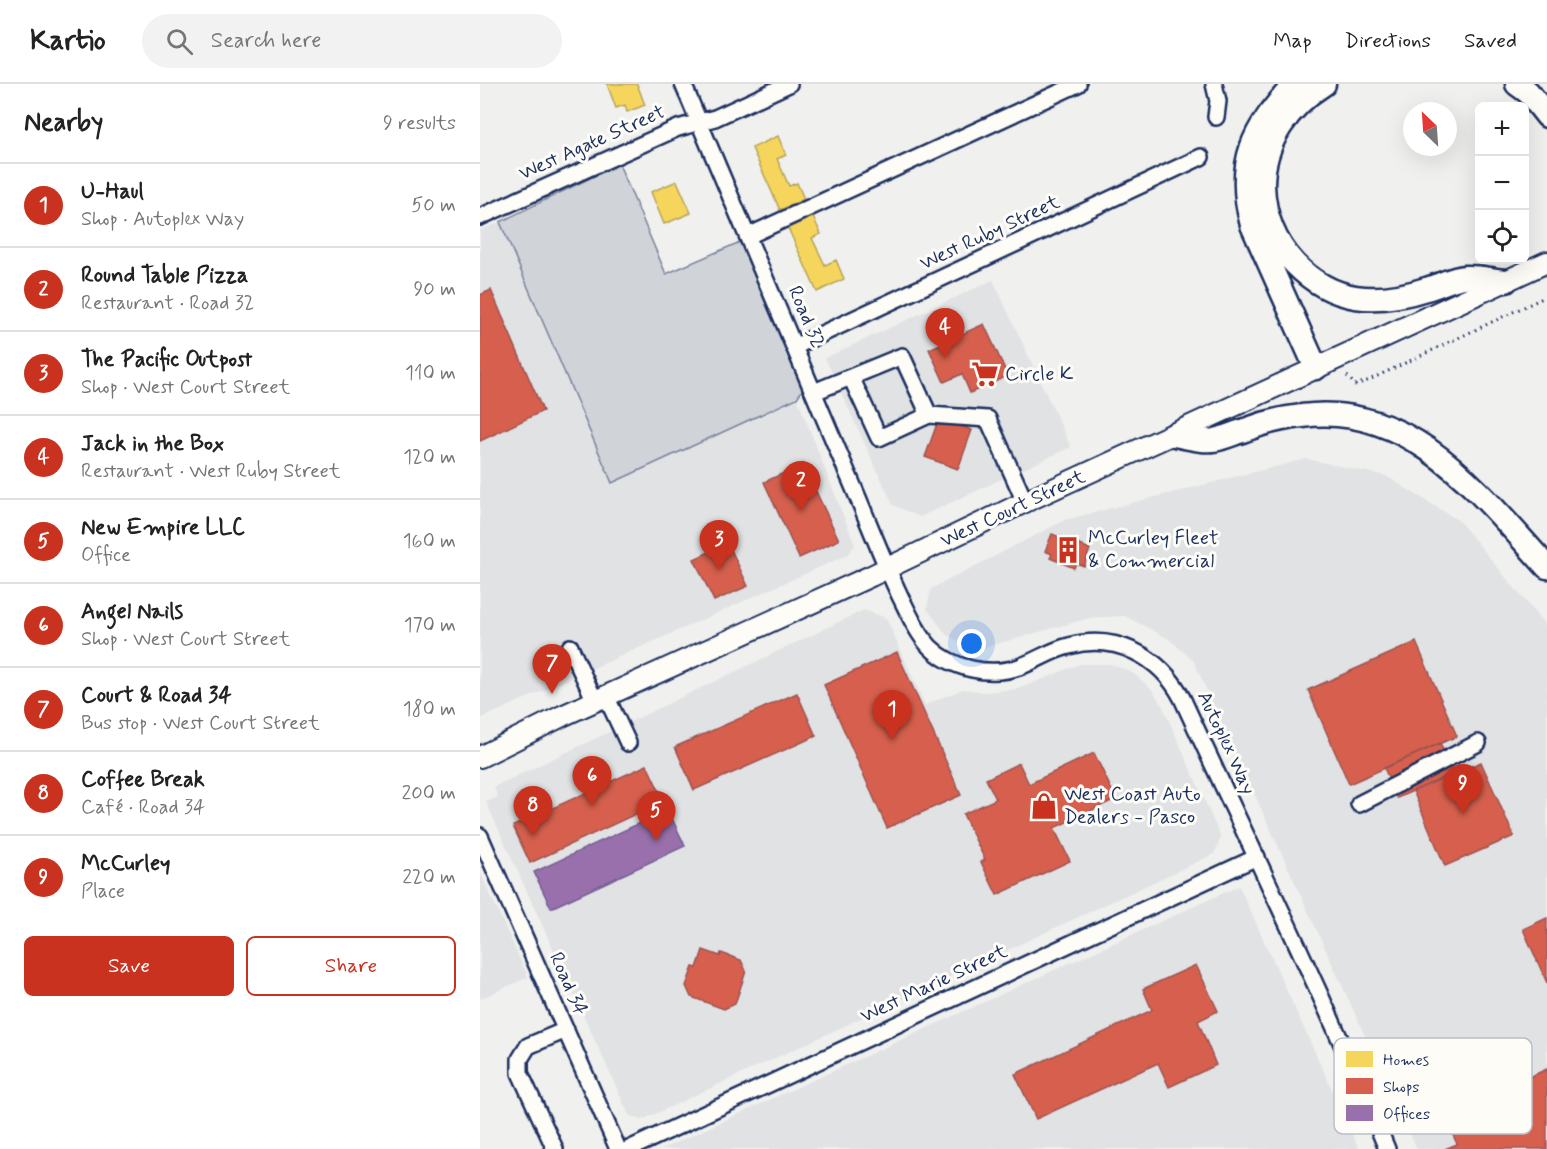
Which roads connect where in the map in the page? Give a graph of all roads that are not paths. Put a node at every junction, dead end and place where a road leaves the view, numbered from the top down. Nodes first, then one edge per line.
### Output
1 (682, 84) edge
2 (789, 84) edge
3 (1078, 84) edge
4 (1214, 84) edge
5 (1295, 84) edge
6 (1324, 84) edge
7 (1517, 84) edge
8 (1547, 116) edge
9 (1216, 117) dead end
10 (699, 122) junction
11 (1201, 157) dead end
12 (480, 217) edge
13 (748, 236) junction
14 (1547, 262) edge
15 (1506, 281) junction
16 (796, 346) junction
17 (1316, 368) junction
18 (851, 377) junction
19 (814, 392) junction
20 (929, 415) junction
21 (1174, 435) junction
22 (1025, 502) junction
23 (1547, 567) edge
24 (887, 568) junction
25 (570, 647) dead end
26 (600, 699) junction
27 (628, 743) dead end
28 (1478, 743) dead end
29 (480, 757) edge
30 (1359, 804) dead end
31 (480, 836) edge
32 (1257, 857) junction
33 (566, 1030) junction
34 (1339, 1038) edge
35 (1381, 1134) edge
36 (555, 1149) edge
37 (618, 1149) edge
38 (629, 1149) edge
39 (1387, 1149) edge

1 - 10 street, Road 32
2 - 10 street, West Agate Street
3 - 13 street
4 - 9 street
5 - 17 highway
6 - 15 highway
7 - 8 highway
10 - 12 street, West Agate Street
10 - 13 street, Road 32
11 - 16 street, West Ruby Street
13 - 16 street, Road 32
14 - 15 main road, West Court Street
15 - 17 main road, West Court Street
16 - 19 street, Road 32
17 - 21 main road, West Court Street
18 - 19 street
18 - 20 street
18 - 20 street
19 - 24 street, Road 32
20 - 22 street
21 - 22 main road, West Court Street
21 - 23 highway
22 - 24 main road, West Court Street
24 - 26 main road, West Court Street
24 - 32 street, Autoplex Way
25 - 26 street
26 - 27 street
26 - 29 main road, West Court Street
28 - 30 street
31 - 33 street, Road 34
32 - 34 street, Autoplex Way
32 - 38 street, West Marie Street
33 - 36 street
33 - 37 street, Road 34
35 - 39 street, Autoplex Way

